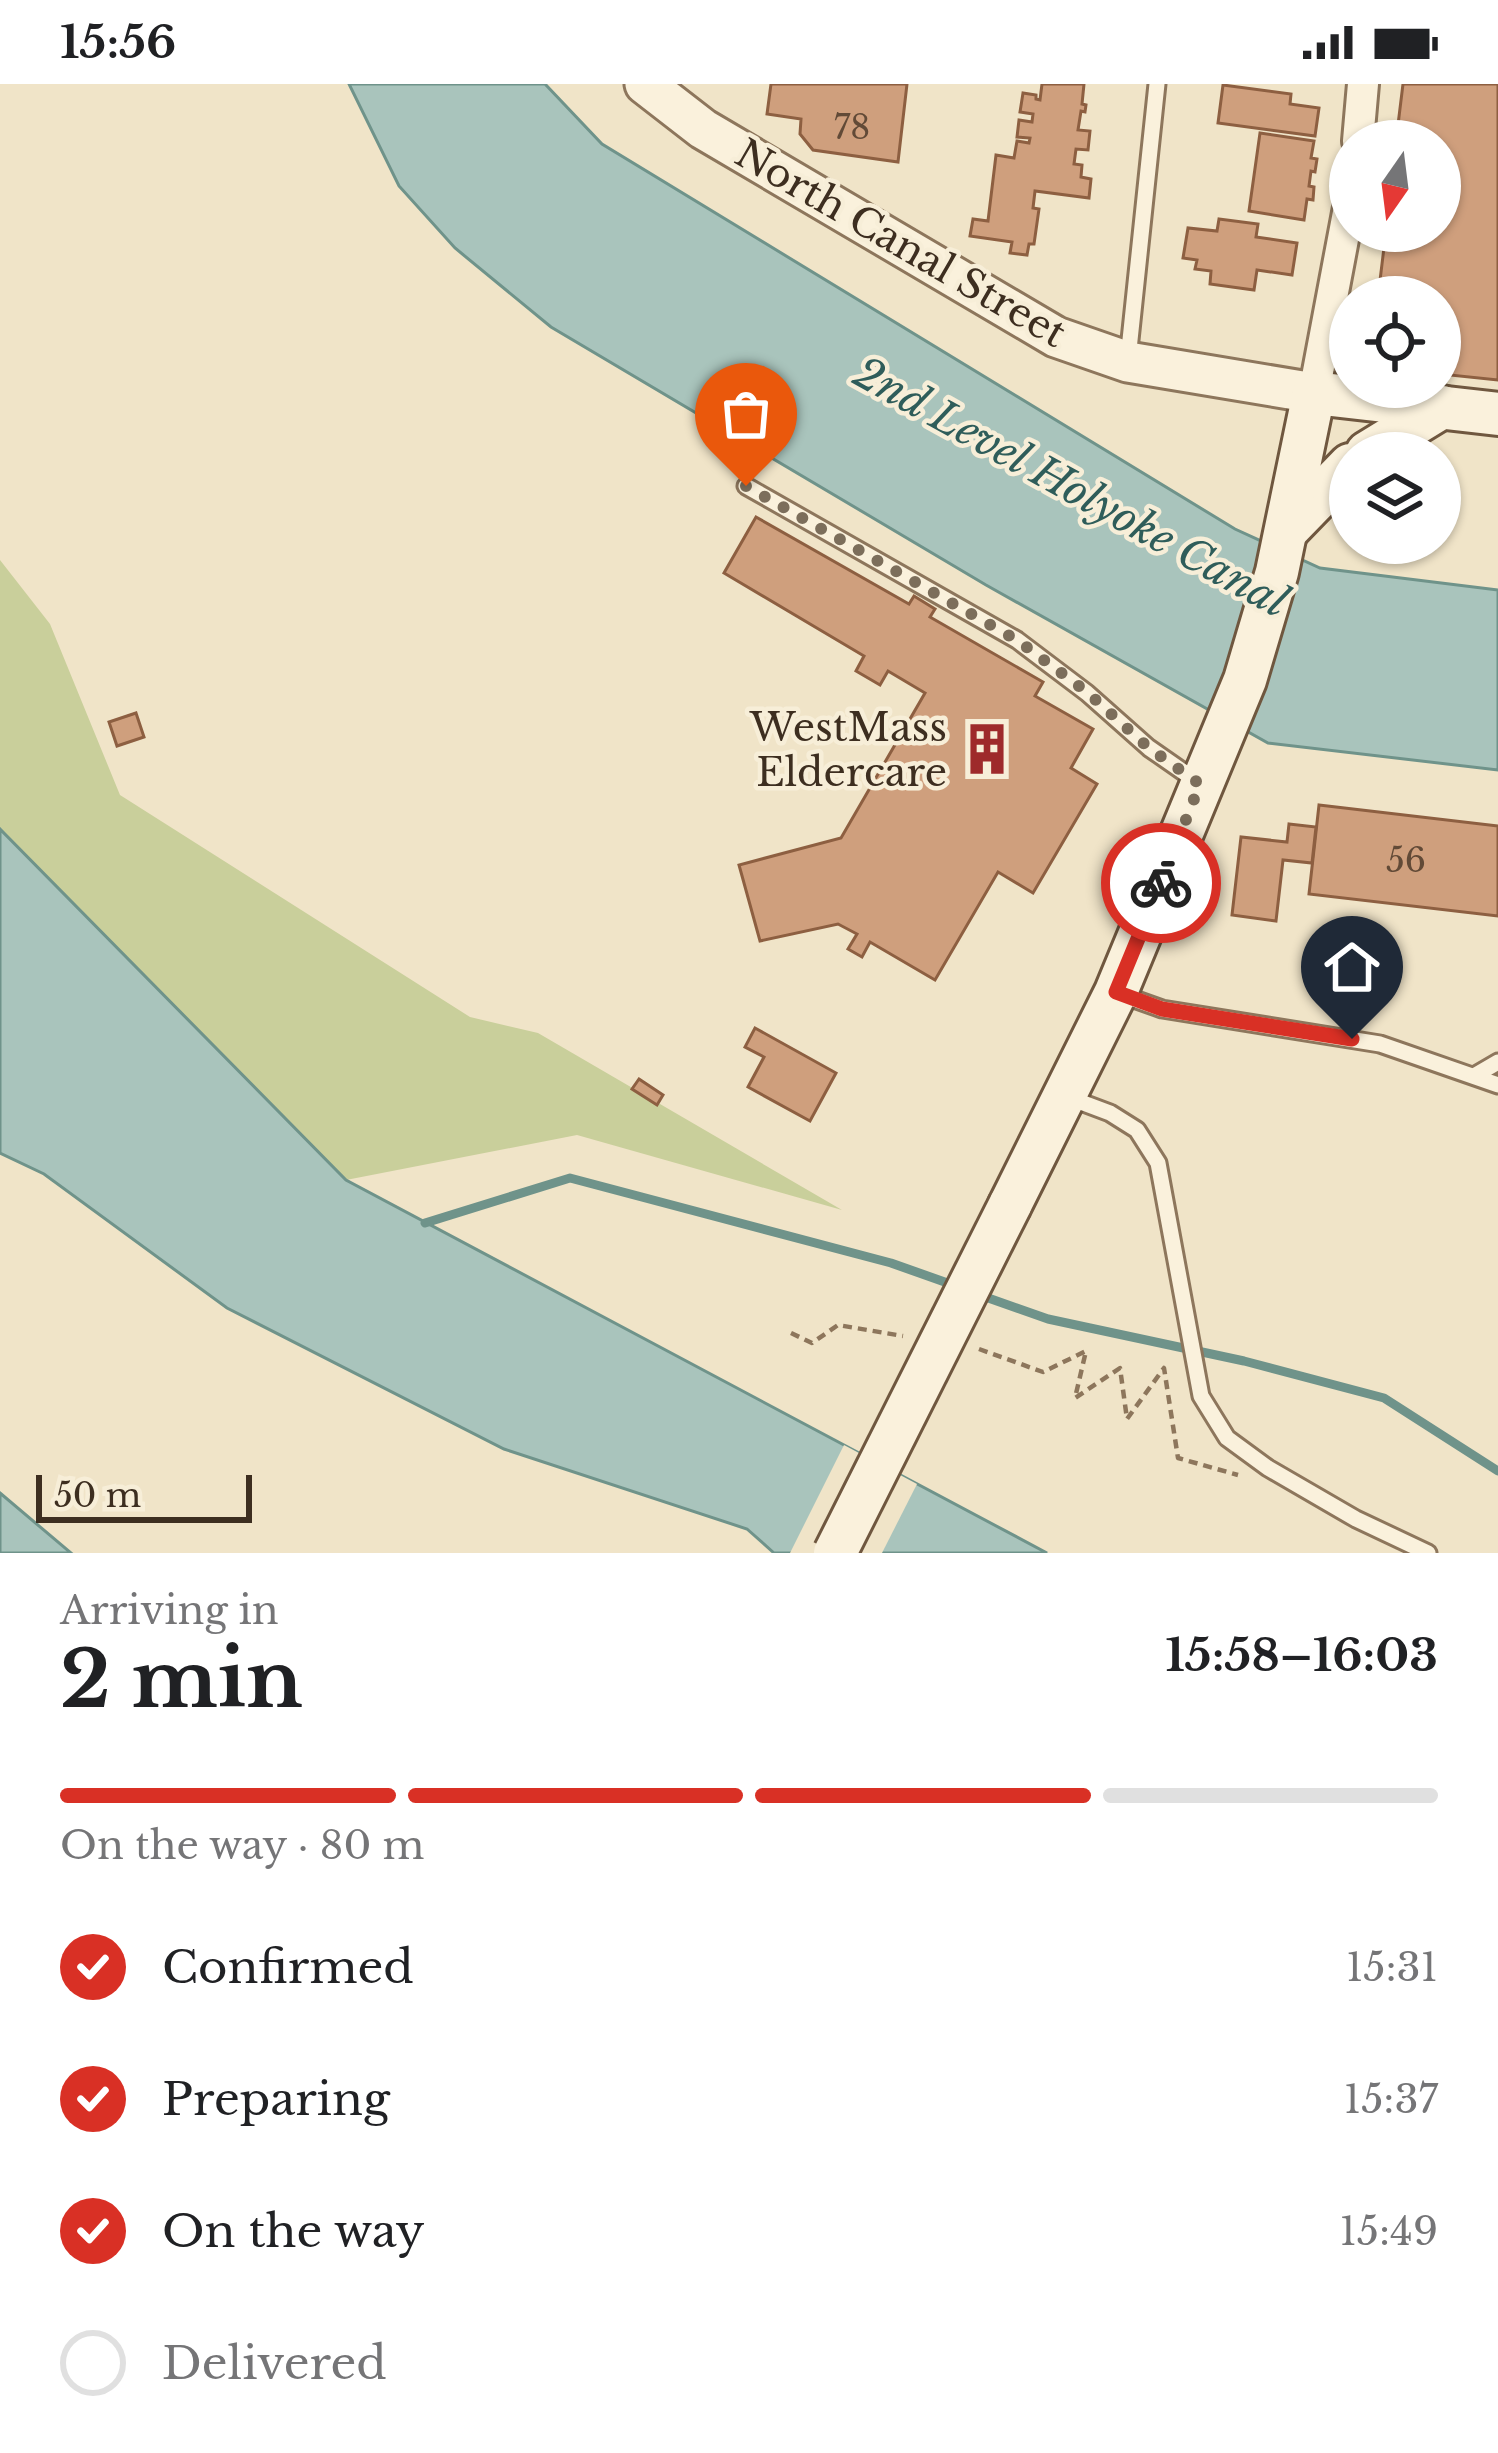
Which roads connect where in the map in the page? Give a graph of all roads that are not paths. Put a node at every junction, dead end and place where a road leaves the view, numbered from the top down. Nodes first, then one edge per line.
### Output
1 (646, 84) edge
2 (1157, 84) edge
3 (1364, 84) edge
4 (1360, 120) edge
5 (1341, 252) edge
6 (1128, 362) junction
7 (1314, 393) junction
8 (1329, 395) edge
9 (1440, 408) edge
10 (1451, 408) edge
11 (1498, 413) edge
12 (1401, 432) edge
13 (746, 486) dead end
14 (1329, 487) edge
15 (1286, 533) junction
16 (1209, 765) junction
17 (1116, 992) junction
18 (1498, 1063) edge
19 (1474, 1076) junction
20 (1498, 1084) edge
21 (1066, 1096) junction
22 (835, 1553) edge
23 (1429, 1553) edge

1 - 6 street, North Canal Street
2 - 6 lane
3 - 4 street
5 - 7 street
6 - 7 street, North Canal Street
7 - 8 main road
7 - 15 main road
9 - 12 main road
10 - 11 main road
13 - 16 lane
14 - 15 main road
15 - 16 main road
16 - 17 main road
17 - 19 lane
17 - 21 main road
18 - 19 lane
19 - 20 lane
21 - 22 main road, bridge
21 - 23 lane

